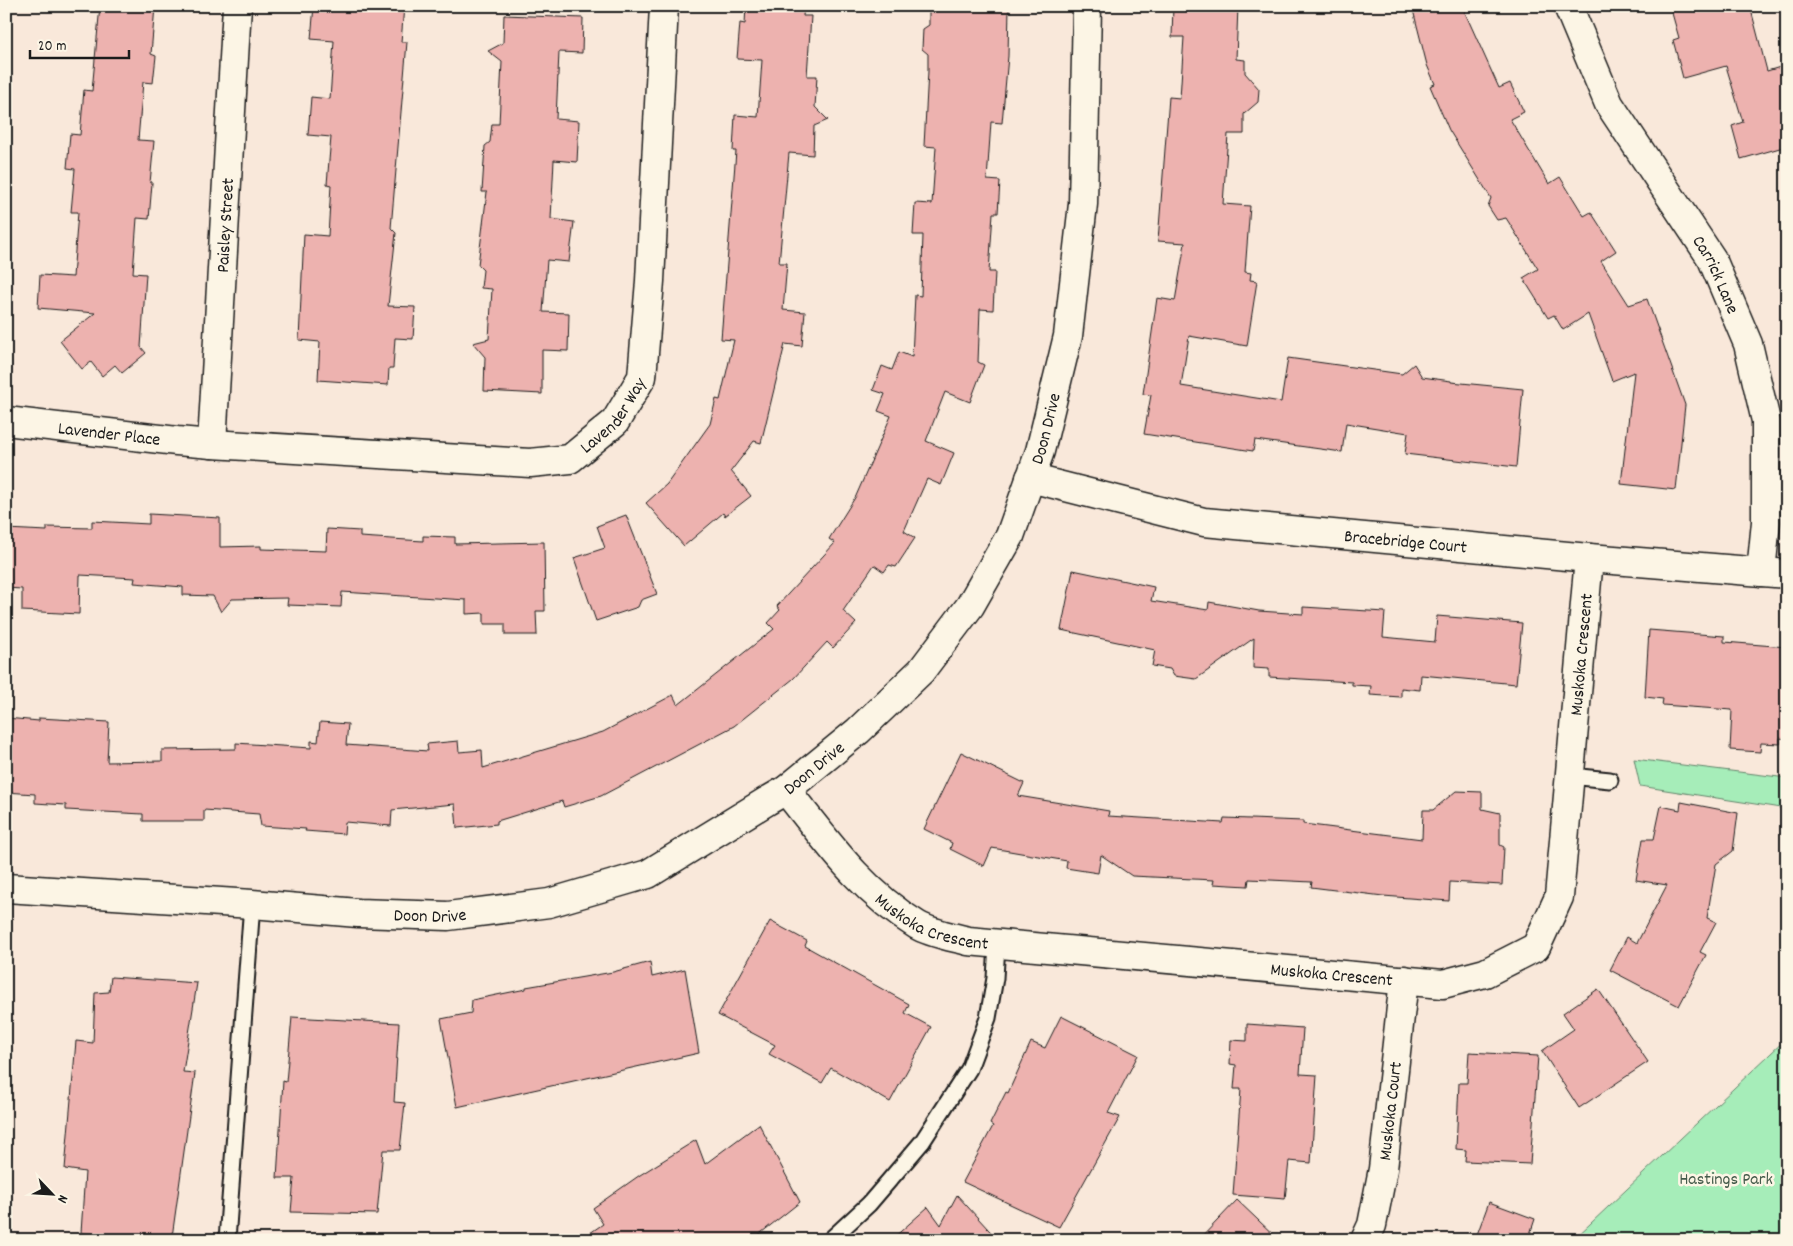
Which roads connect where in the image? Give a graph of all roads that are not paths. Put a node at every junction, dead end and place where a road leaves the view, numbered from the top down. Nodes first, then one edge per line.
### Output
1 (237, 6) edge
2 (664, 6) edge
3 (1087, 6) edge
4 (1568, 6) edge
5 (6, 421) edge
6 (212, 444) junction
7 (1030, 478) junction
8 (1589, 558) junction
9 (1774, 573) edge
10 (1570, 776) junction
11 (1610, 780) dead end
12 (786, 790) junction
13 (6, 888) edge
14 (252, 904) junction
15 (997, 944) junction
16 (1404, 980) junction
17 (227, 1240) edge
18 (830, 1240) edge
19 (1365, 1240) edge

1 - 6 street, Paisley Street
2 - 6 street, Lavender Way
3 - 7 street, Doon Drive
4 - 9 street, Carrick Lane
5 - 6 street, Lavender Place
7 - 8 street, Bracebridge Court
7 - 12 street, Doon Drive
8 - 9 street, Bracebridge Court
8 - 10 street, Muskoka Crescent
10 - 11 lane
10 - 16 street, Muskoka Crescent
12 - 14 street, Doon Drive
12 - 15 street, Muskoka Crescent
13 - 14 street, Doon Drive
14 - 17 lane
15 - 16 street, Muskoka Crescent
15 - 18 lane
16 - 19 street, Muskoka Court

